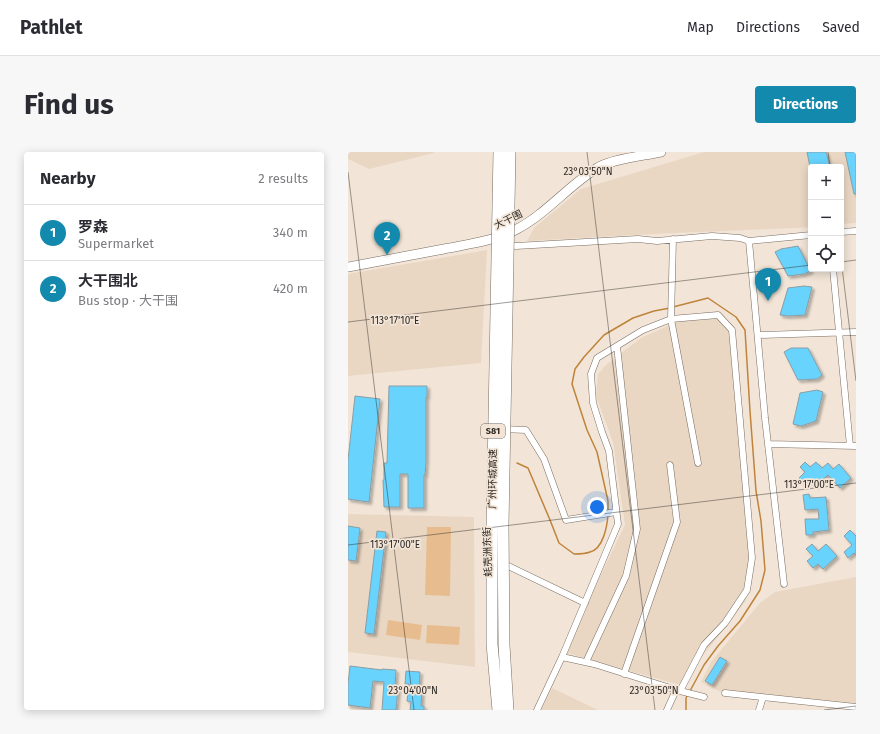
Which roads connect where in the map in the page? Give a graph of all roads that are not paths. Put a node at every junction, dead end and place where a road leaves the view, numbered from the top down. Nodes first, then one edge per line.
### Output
1 (499, 152) edge
2 (510, 152) edge
3 (661, 152) edge
4 (856, 231) edge
5 (844, 232) edge
6 (808, 235) edge
7 (674, 239) junction
8 (483, 241) junction
9 (749, 241) junction
10 (348, 267) edge
11 (833, 272) edge
12 (672, 318) junction
13 (856, 332) edge
14 (839, 333) junction
15 (758, 335) junction
16 (617, 346) junction
17 (768, 444) junction
18 (853, 446) edge
19 (698, 463) dead end
20 (670, 465) dead end
21 (611, 513) junction
22 (497, 560) junction
23 (784, 584) dead end
24 (585, 603) junction
25 (562, 657) junction
26 (586, 662) junction
27 (624, 674) junction
28 (678, 690) junction
29 (725, 693) dead end
30 (704, 697) dead end
31 (763, 697) junction
32 (856, 707) edge
33 (498, 710) edge
34 (503, 710) edge
35 (508, 710) edge
36 (537, 710) edge
37 (667, 710) edge
38 (759, 710) edge

1 - 33 highway, 广州环城高速 / S81, bridge
2 - 35 highway, 广州环城高速 / S81, bridge
3 - 8 street, 大干围
4 - 5 street
6 - 9 street
7 - 8 street
7 - 9 street
7 - 12 street
8 - 10 street, 大干围
9 - 15 street
11 - 14 street
12 - 16 street
12 - 19 street
12 - 28 street
13 - 14 street
14 - 15 street
14 - 18 street
15 - 17 street
16 - 21 street
16 - 26 street
17 - 18 street
17 - 23 street
20 - 27 street
21 - 22 street, 蚝壳洲东街
21 - 24 street
22 - 24 street
22 - 34 street, 蚝壳洲东街
24 - 25 street
25 - 26 street
25 - 36 street
26 - 27 street
27 - 28 street
28 - 30 street
28 - 37 street
29 - 31 street
31 - 32 street
31 - 38 street

